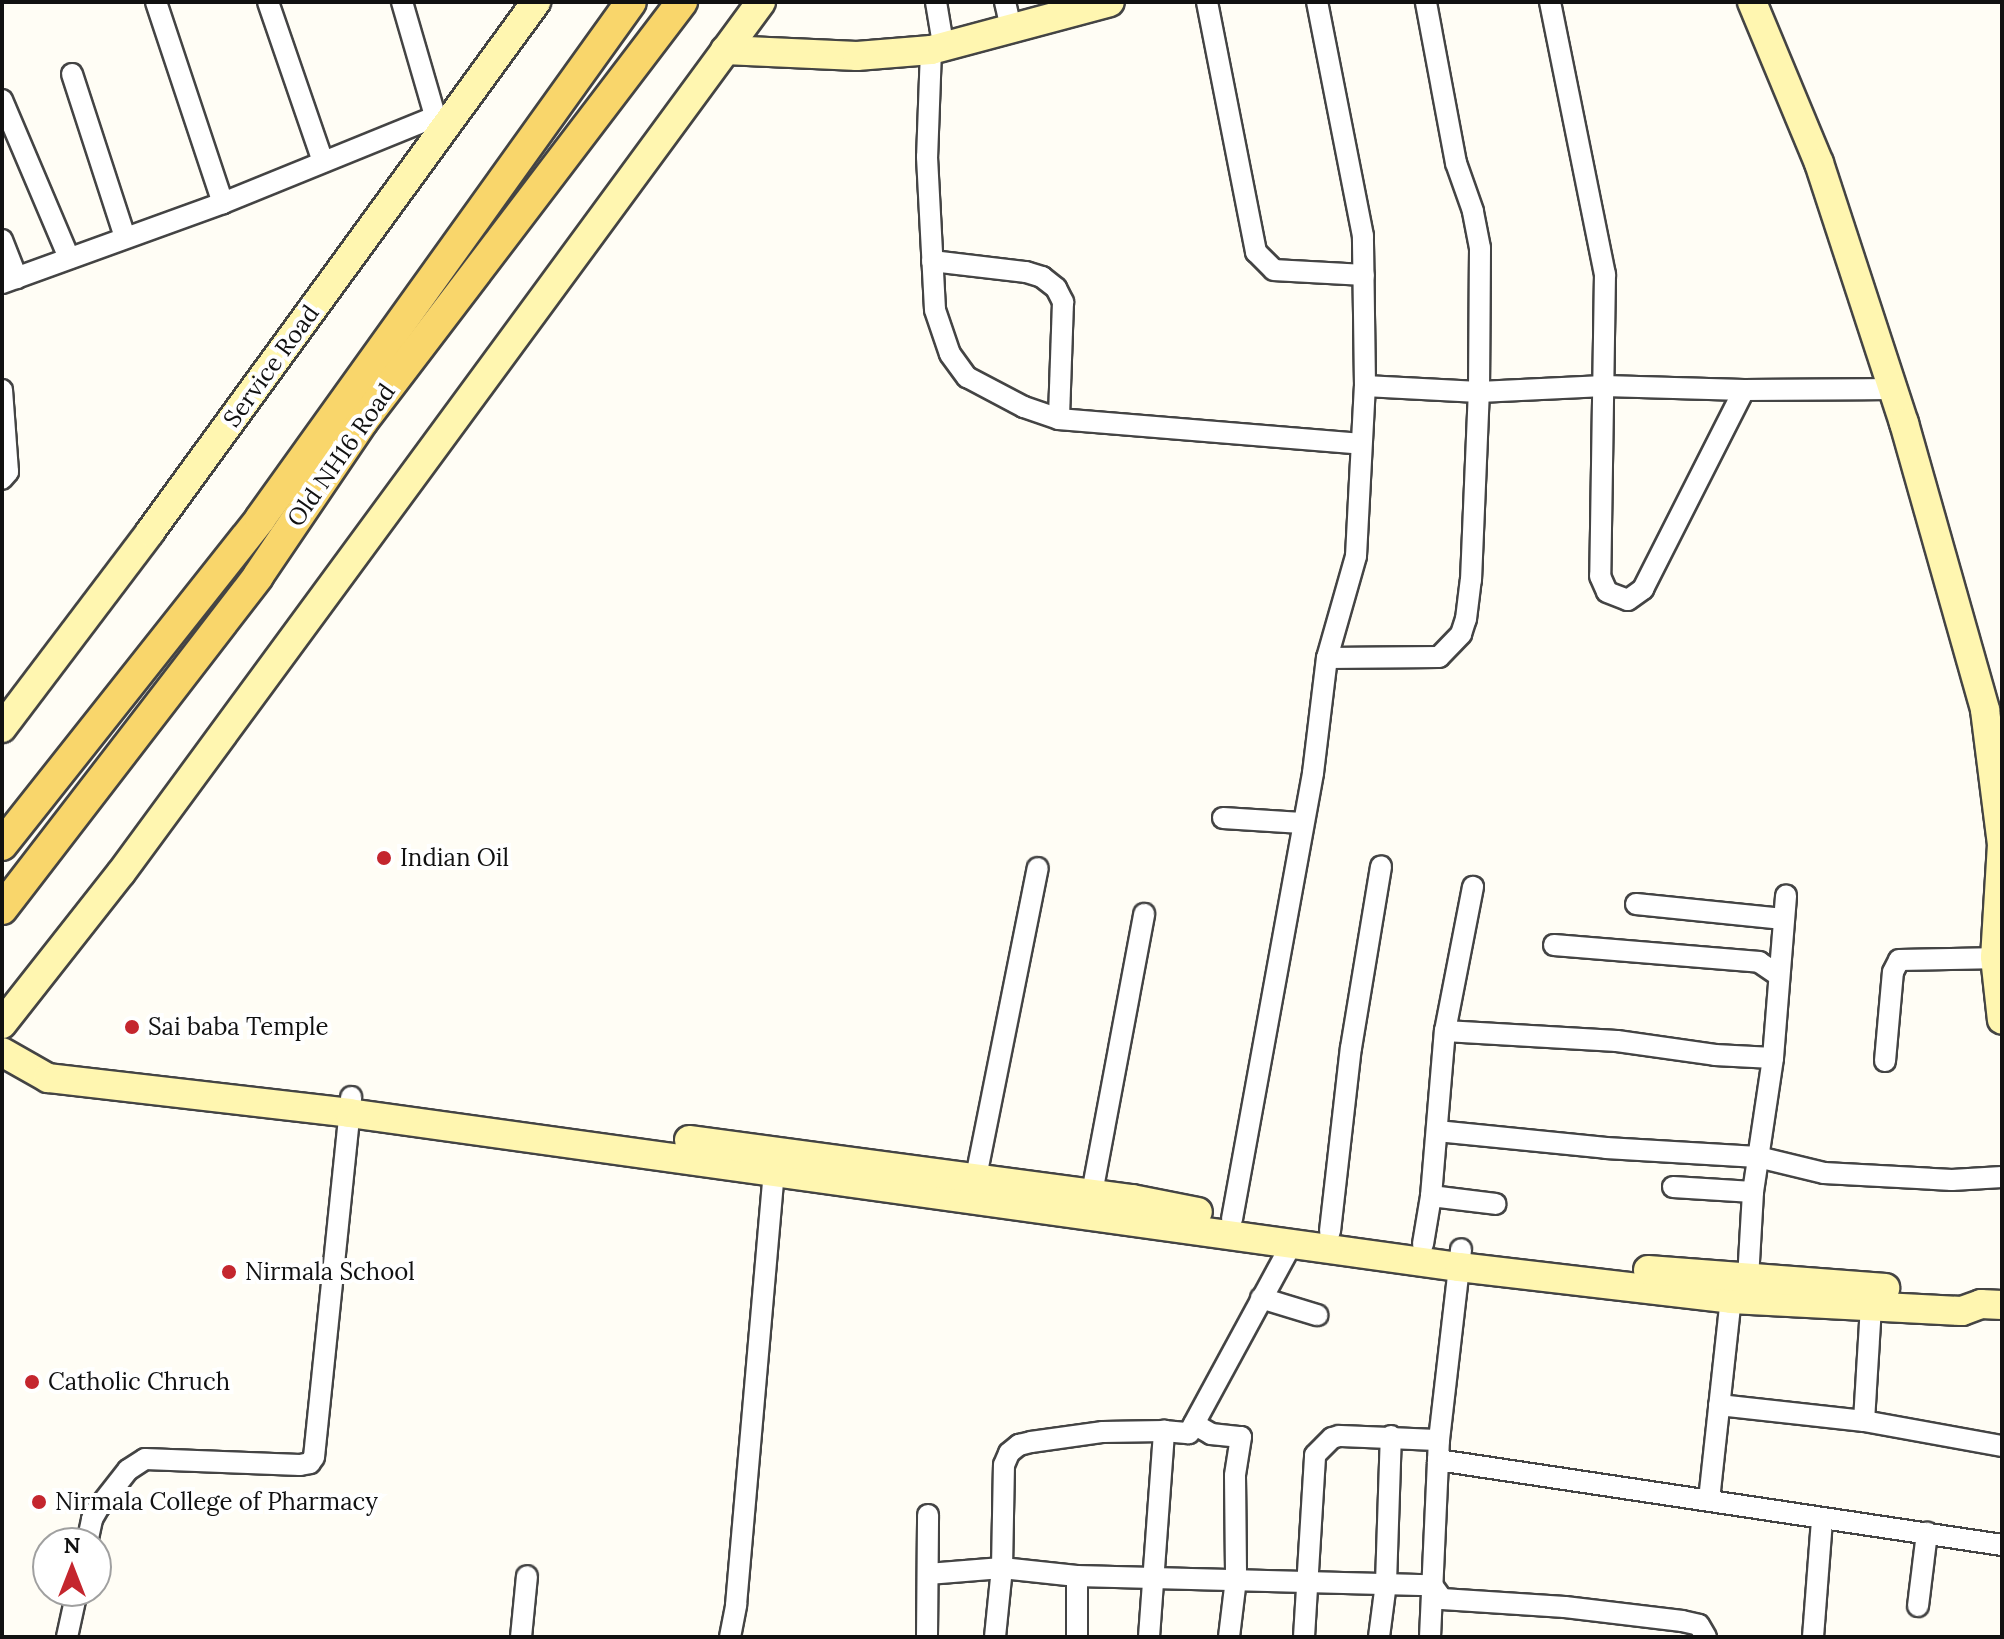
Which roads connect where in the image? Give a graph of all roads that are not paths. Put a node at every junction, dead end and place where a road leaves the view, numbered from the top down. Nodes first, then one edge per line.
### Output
1 (156, 2) edge
2 (268, 2) edge
3 (402, 2) edge
4 (631, 2) edge
5 (682, 2) edge
6 (761, 2) edge
7 (936, 2) edge
8 (1110, 2) edge
9 (1207, 2) edge
10 (1317, 2) edge
11 (1426, 2) edge
12 (1550, 2) edge
13 (1752, 2) edge
14 (1073, 6) edge
15 (527, 8) edge
16 (1008, 16) edge
17 (937, 47) junction
18 (725, 50) junction
19 (72, 74) dead end
20 (2, 100) edge
21 (438, 125) junction
22 (323, 162) junction
23 (223, 203) junction
24 (125, 237) junction
25 (2, 240) edge
26 (69, 258) junction
27 (932, 261) junction
28 (1364, 275) junction
29 (10, 281) edge
30 (1365, 386) junction
31 (1604, 386) junction
32 (1891, 389) junction
33 (2, 390) edge
34 (1744, 390) junction
35 (1479, 392) junction
36 (1059, 419) junction
37 (1361, 444) junction
38 (2, 479) edge
39 (1327, 658) junction
40 (2, 728) edge
41 (1223, 818) dead end
42 (1302, 823) junction
43 (2, 845) edge
44 (1381, 866) dead end
45 (1038, 868) dead end
46 (1473, 887) dead end
47 (1786, 896) dead end
48 (1636, 904) dead end
49 (2, 909) edge
50 (1144, 914) dead end
51 (1783, 919) junction
52 (1554, 945) dead end
53 (1999, 957) edge
54 (1778, 975) junction
55 (2002, 1020) edge
56 (2, 1024) edge
57 (1445, 1031) junction
58 (2, 1052) edge
59 (1773, 1058) junction
60 (1885, 1061) dead end
61 (350, 1105) junction
62 (1437, 1131) junction
63 (1758, 1157) junction
64 (775, 1161) junction
65 (976, 1177) junction
66 (2002, 1177) edge
67 (1673, 1187) dead end
68 (1753, 1192) junction
69 (1092, 1193) junction
70 (1431, 1196) junction
71 (1496, 1204) dead end
72 (1232, 1219) junction
73 (1330, 1231) junction
74 (1292, 1243) junction
75 (1423, 1244) junction
76 (1460, 1258) junction
77 (1739, 1289) junction
78 (1261, 1298) junction
79 (1982, 1306) edge
80 (1871, 1307) junction
81 (1317, 1315) dead end
82 (1719, 1405) junction
83 (1864, 1421) junction
84 (1194, 1424) junction
85 (1164, 1431) junction
86 (1391, 1436) junction
87 (2002, 1446) edge
88 (1439, 1450) junction
89 (1709, 1500) junction
90 (928, 1515) dead end
91 (1822, 1519) junction
92 (90, 1527) edge
93 (1927, 1533) junction
94 (2002, 1545) edge
95 (1002, 1568) junction
96 (928, 1574) junction
97 (527, 1576) dead end
98 (1077, 1576) junction
99 (1156, 1577) junction
100 (1236, 1579) junction
101 (1308, 1580) junction
102 (1386, 1583) junction
103 (1432, 1585) junction
104 (1918, 1606) dead end
105 (74, 1607) edge
106 (67, 1637) edge
107 (521, 1637) edge
108 (730, 1637) edge
109 (927, 1637) edge
110 (995, 1637) edge
111 (1077, 1637) edge
112 (1149, 1637) edge
113 (1229, 1637) edge
114 (1304, 1637) edge
115 (1379, 1637) edge
116 (1430, 1637) edge
117 (1706, 1637) edge
118 (1813, 1637) edge

1 - 23 street
2 - 22 street
3 - 21 street
4 - 43 main road, Old NH16 Road
5 - 49 main road, Old NH16 Road
6 - 18 street
7 - 17 street
8 - 14 street
9 - 28 street
10 - 28 street
11 - 35 street
12 - 31 street
13 - 32 street
14 - 16 street
15 - 21 street, Service Road
16 - 17 street
17 - 18 street
17 - 27 street
18 - 56 street
19 - 24 street
20 - 26 street
21 - 22 street
21 - 40 street, Service Road
22 - 23 street
23 - 24 street
24 - 26 street
25 - 29 street
26 - 29 street
27 - 36 street
27 - 36 street
28 - 30 street
30 - 35 street
30 - 37 street
31 - 34 street
31 - 34 street
31 - 35 street
32 - 34 street
32 - 53 street
33 - 38 street
35 - 39 street
36 - 37 street
37 - 39 street
39 - 42 street
41 - 42 street
42 - 72 street
44 - 73 street
45 - 65 street
46 - 57 street
47 - 51 street
48 - 51 street
50 - 69 street
51 - 54 street
52 - 54 street
53 - 55 street
53 - 60 street
54 - 59 street
57 - 59 street
57 - 62 street
58 - 61 street
59 - 63 street
61 - 64 street
61 - 92 street
62 - 63 street
62 - 70 street
63 - 66 street
63 - 68 street
64 - 65 street
64 - 74 street
64 - 108 street
65 - 69 street
67 - 68 street
68 - 77 street
69 - 72 street
70 - 71 street
70 - 75 street
72 - 73 street
73 - 75 street
74 - 76 street
74 - 78 street
75 - 76 street
76 - 77 street
76 - 88 street
77 - 79 street
77 - 80 street
77 - 82 street
78 - 81 street
78 - 84 street
79 - 80 street
80 - 83 street
82 - 83 street
82 - 89 street
83 - 87 street
84 - 85 street
84 - 100 street
85 - 95 street
85 - 99 street
86 - 88 street
86 - 101 street
86 - 102 street
88 - 89 street
88 - 103 street
89 - 91 street
90 - 96 street
91 - 93 street
91 - 118 street
93 - 94 street
93 - 104 street
95 - 96 street
95 - 98 street
95 - 110 street
96 - 109 street
97 - 107 street
98 - 99 street
98 - 111 street
99 - 100 street
99 - 112 street
100 - 101 street
100 - 113 street
101 - 102 street
101 - 114 street
102 - 103 street
102 - 115 street
103 - 116 street
103 - 117 street
105 - 106 street

